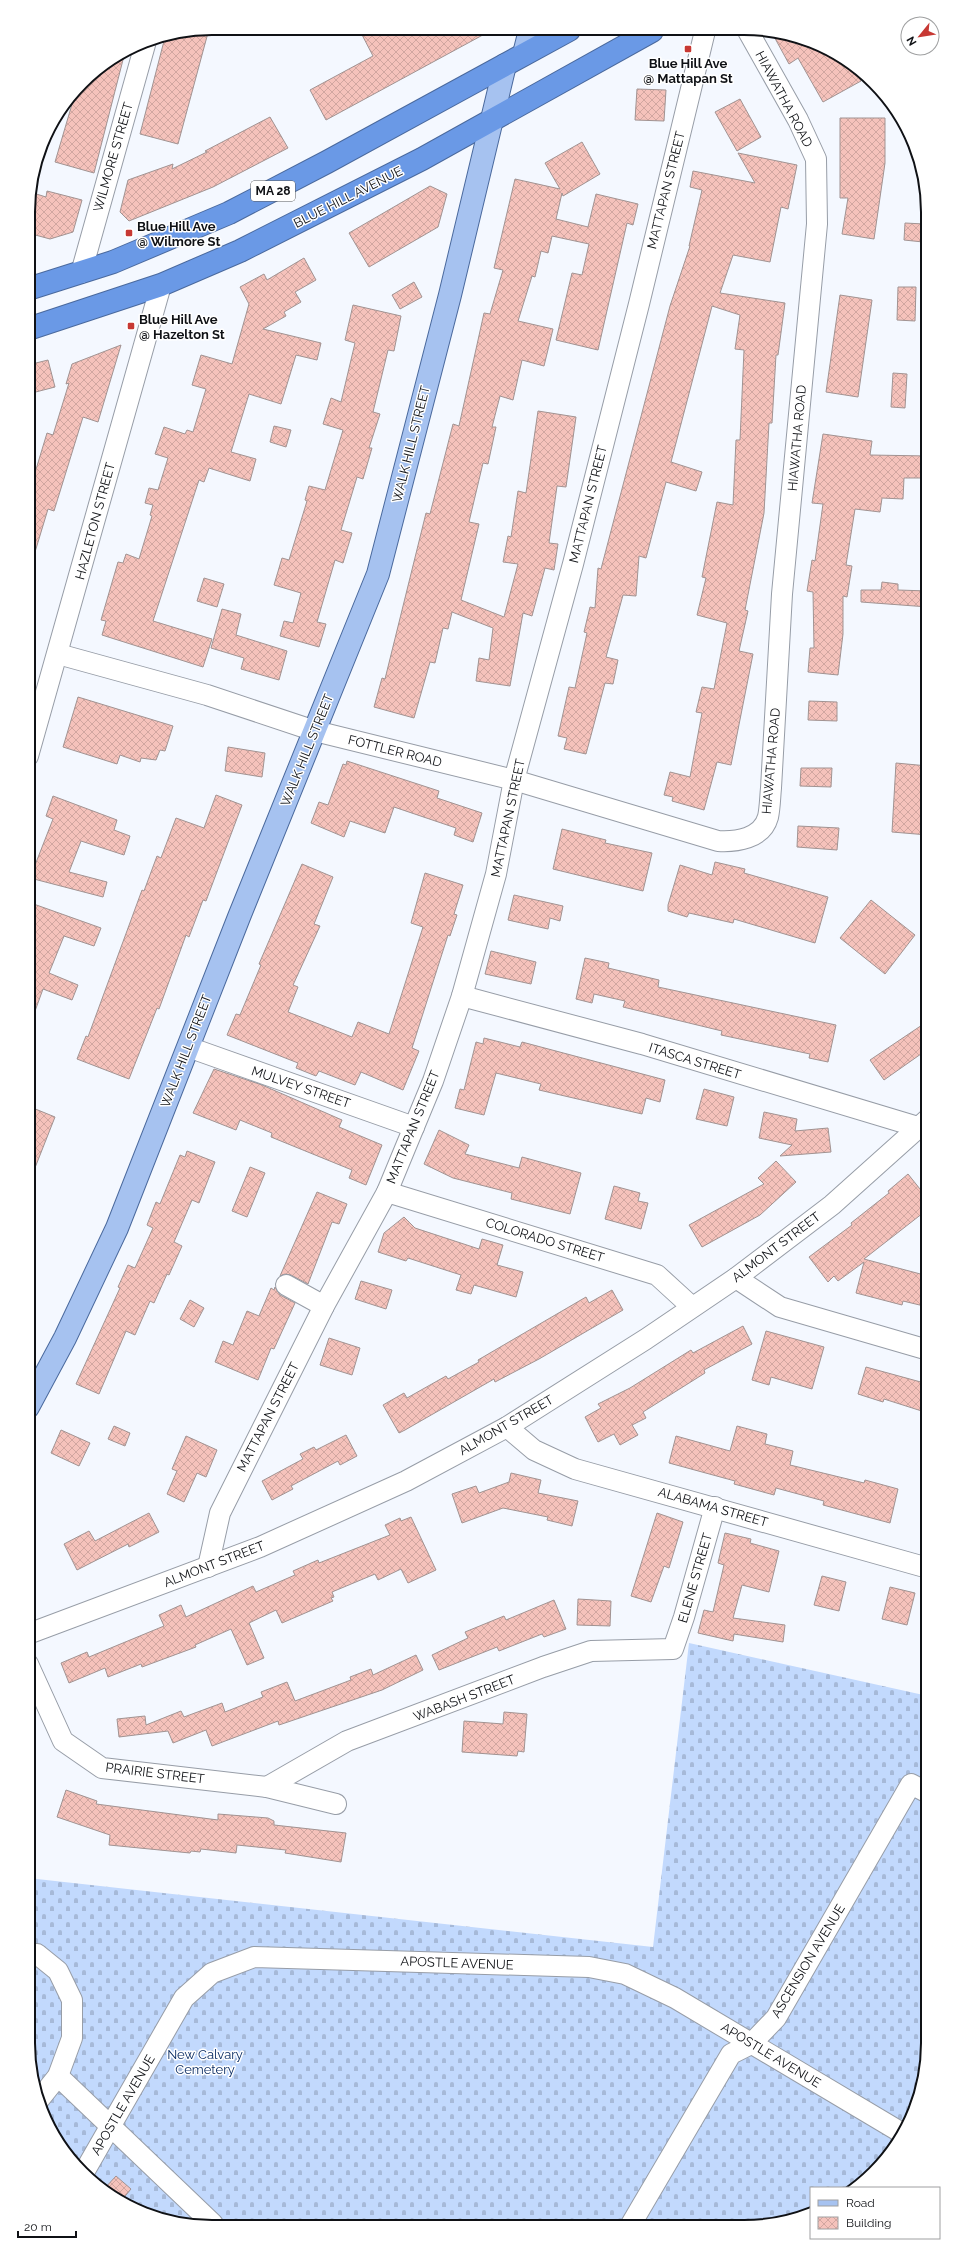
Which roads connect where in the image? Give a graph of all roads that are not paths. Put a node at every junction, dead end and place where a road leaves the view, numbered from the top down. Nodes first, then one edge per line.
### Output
1 (529, 35) edge
2 (560, 35) edge
3 (645, 35) edge
4 (704, 35) edge
5 (750, 35) edge
6 (144, 48) edge
7 (524, 54) junction
8 (505, 65) junction
9 (490, 121) junction
10 (81, 273) junction
11 (161, 285) junction
12 (35, 287) edge
13 (35, 327) edge
14 (58, 654) junction
15 (315, 731) junction
16 (35, 732) edge
17 (514, 780) junction
18 (733, 842) joint
19 (462, 996) junction
20 (188, 1047) junction
21 (921, 1125) edge
22 (414, 1128) junction
23 (921, 1129) edge
24 (387, 1192) junction
25 (736, 1278) junction
26 (286, 1285) dead end
27 (324, 1306) junction
28 (692, 1307) junction
29 (921, 1348) edge
30 (35, 1394) edge
31 (507, 1427) junction
32 (715, 1507) junction
33 (921, 1566) edge
34 (208, 1567) junction
35 (35, 1631) edge
36 (673, 1649) joint
37 (35, 1679) edge
38 (267, 1787) junction
39 (919, 1789) edge
40 (336, 1804) dead end
41 (35, 1954) edge
42 (751, 2044) junction
43 (58, 2076) junction
44 (43, 2095) edge
45 (112, 2126) junction
46 (897, 2130) edge
47 (87, 2168) edge
48 (209, 2220) edge
49 (634, 2220) edge

1 - 7 main road
2 - 7 highway, MA 28
3 - 9 highway, BLUE HILL AVENUE
4 - 17 street, MATTAPAN STREET
5 - 18 street, HIAWATHA ROAD
6 - 10 street, WILMORE STREET
7 - 8 highway, MA 28
8 - 9 main road, WALK HILL STREET
8 - 10 highway, MA 28
9 - 11 highway, BLUE HILL AVENUE
9 - 15 main road, WALK HILL STREET
10 - 12 highway, MA 28
11 - 13 highway, BLUE HILL AVENUE
11 - 14 street, HAZLETON STREET
14 - 15 street, FOTTLER ROAD
14 - 16 street, HAZLETON STREET
15 - 17 street, FOTTLER ROAD
15 - 20 main road, WALK HILL STREET
17 - 18 street, FOTTLER ROAD
17 - 19 street, MATTAPAN STREET
19 - 21 street, ITASCA STREET
19 - 22 street, MATTAPAN STREET
20 - 22 street, MULVEY STREET
20 - 30 main road, WALK HILL STREET
22 - 24 street, MATTAPAN STREET
23 - 25 street, ALMONT STREET
24 - 27 street, MATTAPAN STREET
24 - 28 street, COLORADO STREET
25 - 28 street, ALMONT STREET
25 - 29 street
26 - 27 street
27 - 34 street, MATTAPAN STREET
28 - 31 street, ALMONT STREET
31 - 32 street, ALABAMA STREET
31 - 34 street, ALMONT STREET
32 - 33 street, ALABAMA STREET
32 - 36 street, ELENE STREET
34 - 35 street, ALMONT STREET
36 - 38 street, WABASH STREET
37 - 38 street, PRAIRIE STREET
38 - 40 street, PRAIRIE STREET
39 - 42 street, ASCENSION AVENUE
41 - 43 street
42 - 45 street, APOSTLE AVENUE
42 - 46 street, APOSTLE AVENUE
42 - 49 street, ASCENSION AVENUE
43 - 44 street
43 - 45 street
45 - 47 street, APOSTLE AVENUE
45 - 48 street

